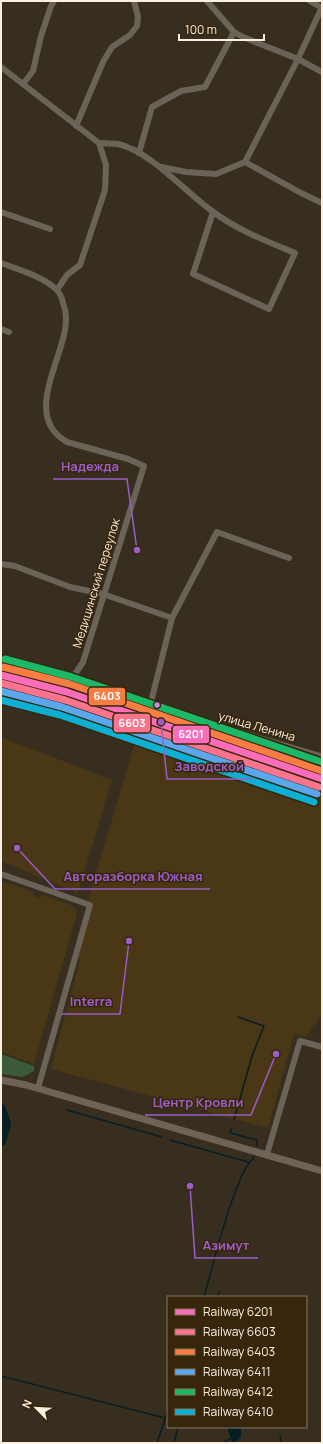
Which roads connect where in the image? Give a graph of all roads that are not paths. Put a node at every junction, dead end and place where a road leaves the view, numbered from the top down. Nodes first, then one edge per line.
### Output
1 (54, 1) edge
2 (134, 1) edge
3 (207, 1) edge
4 (310, 1) edge
5 (322, 8) edge
6 (234, 32) junction
7 (298, 59) junction
8 (1, 67) edge
9 (322, 72) edge
10 (23, 84) junction
11 (76, 126) junction
12 (99, 143) junction
13 (139, 153) junction
14 (245, 162) junction
15 (159, 167) junction
16 (322, 203) edge
17 (1, 212) edge
18 (213, 212) junction
19 (50, 229) dead end
20 (1, 263) edge
21 (57, 290) junction
22 (1, 329) edge
23 (9, 332) dead end
24 (289, 558) dead end
25 (1, 564) edge
26 (103, 594) junction
27 (172, 618) junction
28 (1, 662) edge
29 (70, 682) junction
30 (150, 706) junction
31 (322, 757) edge
32 (1, 874) edge
33 (322, 1047) edge
34 (1, 1080) edge
35 (38, 1088) junction
36 (267, 1154) junction
37 (322, 1171) edge

1 - 10 street
2 - 11 street
3 - 6 street
4 - 5 street
5 - 7 street
6 - 7 street
6 - 13 street
7 - 9 street
7 - 14 street
8 - 10 street
10 - 11 street
11 - 12 street
12 - 13 street
12 - 21 street
13 - 15 street
14 - 15 street
14 - 16 street
15 - 18 street
17 - 19 street
18 - 18 street
20 - 21 street
21 - 26 street, Медицинский переулок
22 - 23 street
24 - 27 street
25 - 26 street
26 - 27 street
26 - 29 street, Медицинский переулок
27 - 30 street
28 - 29 main road, улица Ленина
29 - 30 main road, улица Ленина
30 - 31 main road, улица Ленина
32 - 35 street
33 - 36 street
34 - 35 main road
35 - 36 main road
36 - 37 main road

